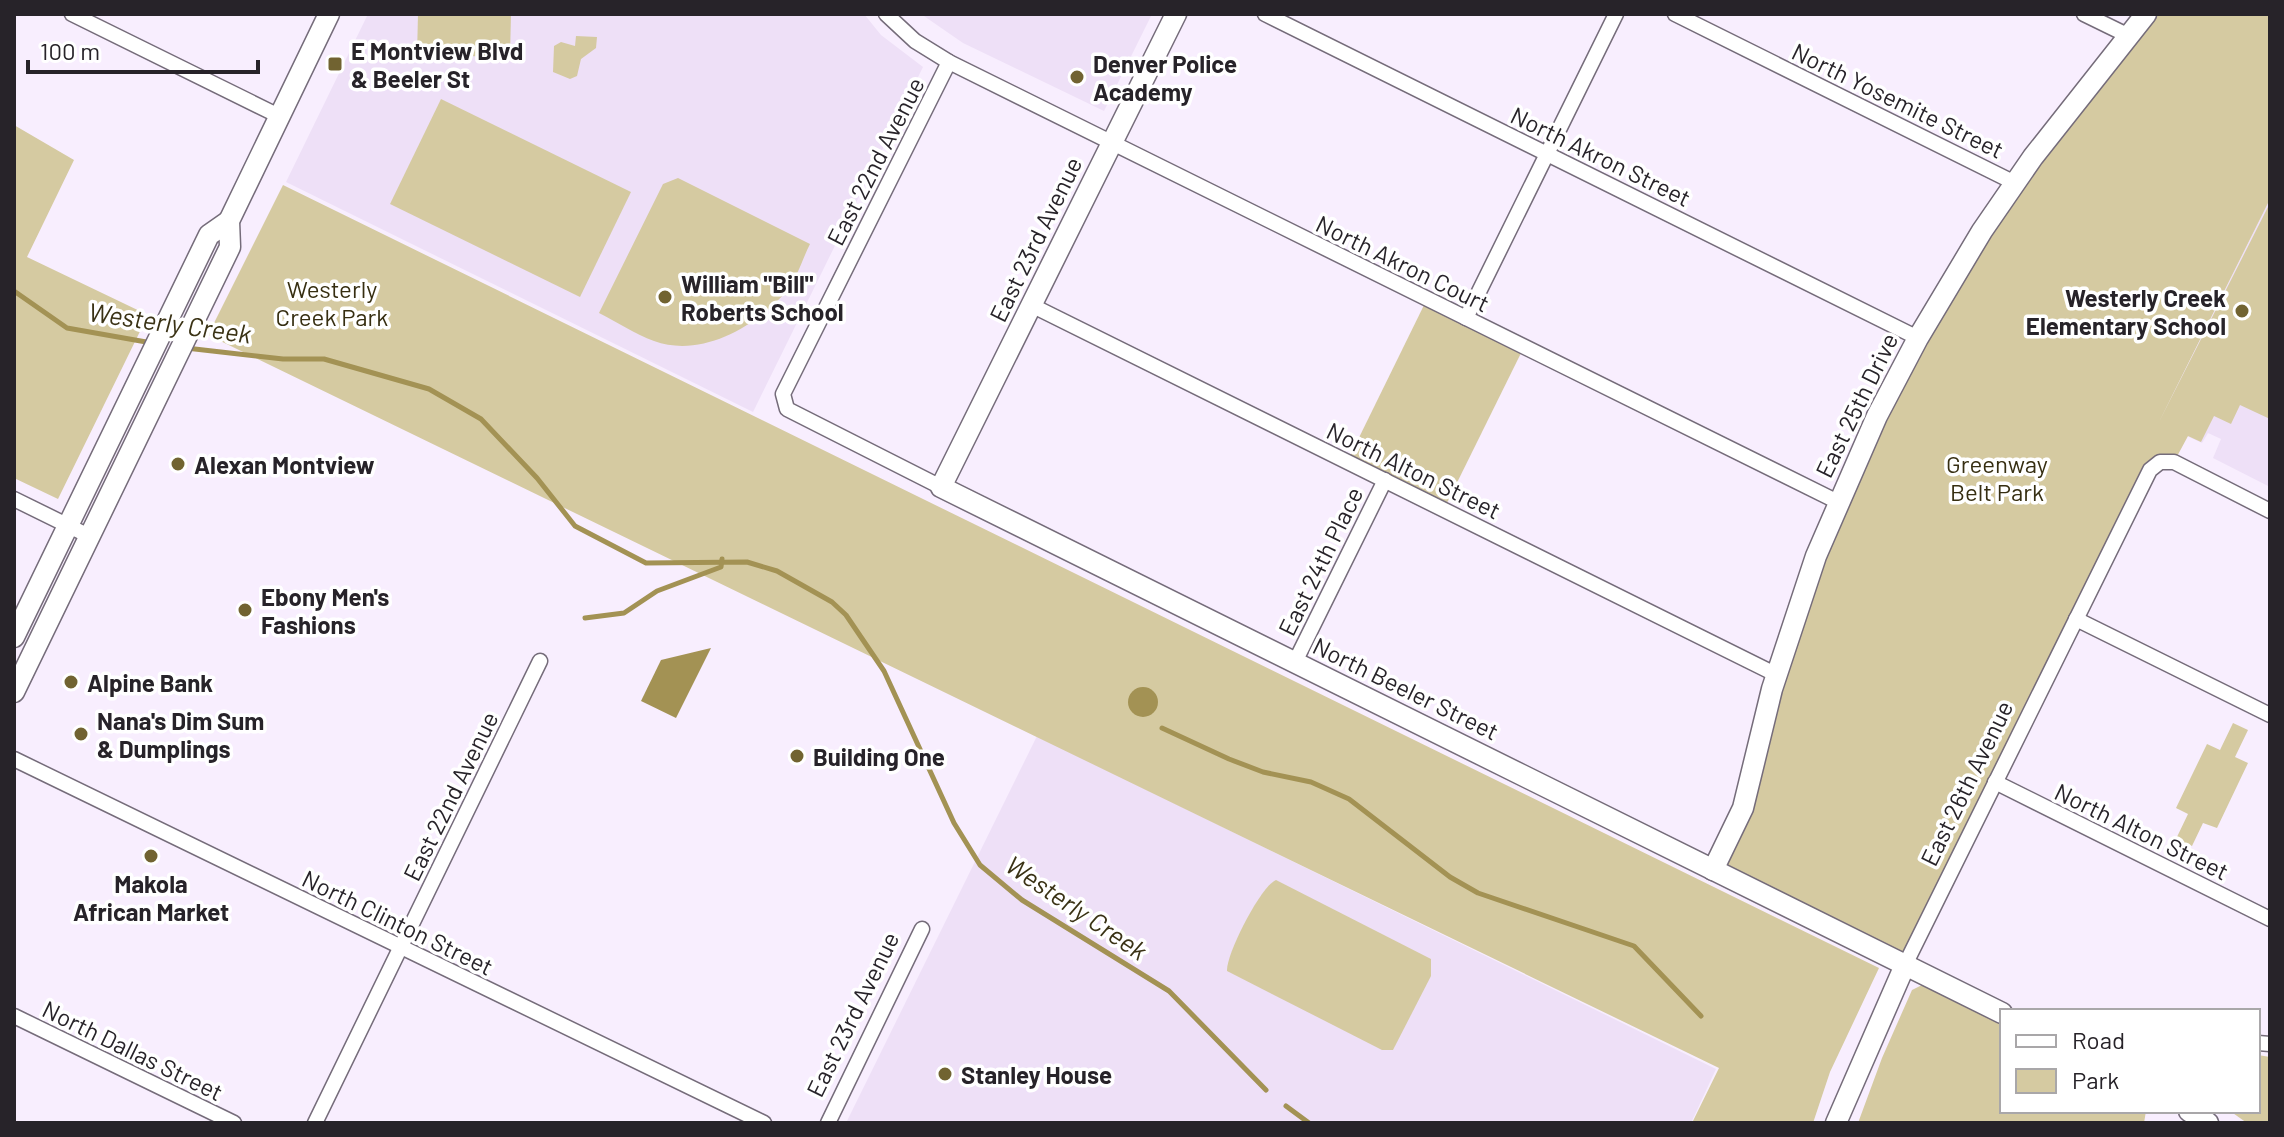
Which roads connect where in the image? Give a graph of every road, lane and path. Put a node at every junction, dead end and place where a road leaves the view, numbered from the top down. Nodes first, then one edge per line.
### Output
1 (72, 14) edge
2 (329, 14) edge
3 (886, 14) edge
4 (1176, 14) edge
5 (1265, 14) edge
6 (1616, 14) edge
7 (1675, 14) edge
8 (2084, 14) edge
9 (2146, 14) edge
10 (2129, 36) junction
11 (949, 62) junction
12 (279, 116) junction
13 (1112, 143) junction
14 (1547, 154) junction
15 (2015, 183) junction
16 (229, 221) junction
17 (1031, 305) junction
18 (1466, 318) junction
19 (1918, 338) junction
20 (787, 409) joint
21 (1385, 480) junction
22 (941, 487) junction
23 (14, 499) edge
24 (1838, 502) junction
25 (2270, 511) edge
26 (68, 525) junction
27 (89, 536) junction
28 (2076, 619) junction
29 (14, 637) edge
30 (540, 661) dead end
31 (1295, 662) junction
32 (1777, 675) junction
33 (14, 692) edge
34 (2270, 715) edge
35 (14, 759) edge
36 (1995, 782) junction
37 (1713, 870) junction
38 (2270, 919) edge
39 (922, 929) dead end
40 (400, 947) junction
41 (1905, 965) junction
42 (2000, 1012) edge
43 (14, 1016) edge
44 (234, 1123) edge
45 (315, 1123) edge
46 (764, 1123) edge
47 (828, 1123) edge
48 (1836, 1123) edge

1 - 12 street
2 - 12 street
3 - 11 street, North Akron Court
4 - 13 street, East 23rd Avenue
5 - 14 street, North Akron Street
6 - 14 street
7 - 15 street, North Yosemite Street
8 - 10 street
9 - 10 street, East 25th Drive
10 - 15 street, East 25th Drive
11 - 13 street, North Akron Court
11 - 20 street, East 22nd Avenue
12 - 16 street
13 - 17 street, East 23rd Avenue
13 - 18 street, North Akron Court
14 - 18 street
14 - 19 street, North Akron Street
15 - 19 street, East 25th Drive
16 - 26 street
16 - 27 street
17 - 21 street, North Alton Street
17 - 22 street, East 23rd Avenue
18 - 24 street, North Akron Court
19 - 24 street, East 25th Drive
20 - 22 street, North Beeler Street
21 - 31 street, East 24th Place
21 - 32 street, North Alton Street
22 - 31 street, North Beeler Street
23 - 26 street
24 - 32 street, East 25th Drive
25 - 28 street, East 26th Avenue
26 - 27 street
26 - 29 street
27 - 33 street
28 - 34 street
28 - 36 street, East 26th Avenue
30 - 40 street, East 22nd Avenue
31 - 37 street, North Beeler Street
32 - 37 street, East 25th Drive
35 - 40 street, North Clinton Street
36 - 38 street, North Alton Street
36 - 41 street, East 26th Avenue
37 - 41 street, North Beeler Street
39 - 47 street, East 23rd Avenue
40 - 45 street, East 22nd Avenue
40 - 46 street, North Clinton Street
41 - 42 street, North Beeler Street
41 - 48 street, East 26th Avenue
43 - 44 street, North Dallas Street

